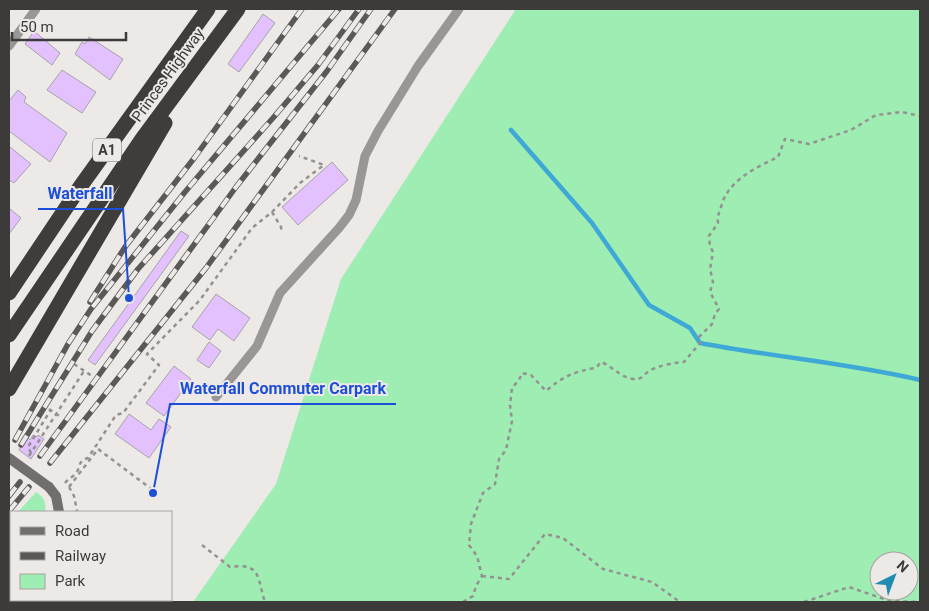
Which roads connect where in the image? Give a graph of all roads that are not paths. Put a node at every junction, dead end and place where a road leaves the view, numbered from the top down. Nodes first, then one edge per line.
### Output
1 (36, 9) edge
2 (208, 9) edge
3 (238, 9) edge
4 (459, 9) edge
5 (9, 46) edge
6 (209, 48) junction
7 (9, 293) edge
8 (9, 335) edge
9 (9, 389) edge
10 (216, 397) dead end
11 (9, 458) edge
12 (60, 511) edge

1 - 5 lane
2 - 7 highway, Princes Highway / A1
3 - 6 highway, Princes Highway / A1
4 - 10 lane
6 - 8 highway, Princes Highway / A1
6 - 9 highway
11 - 12 street, bridge

